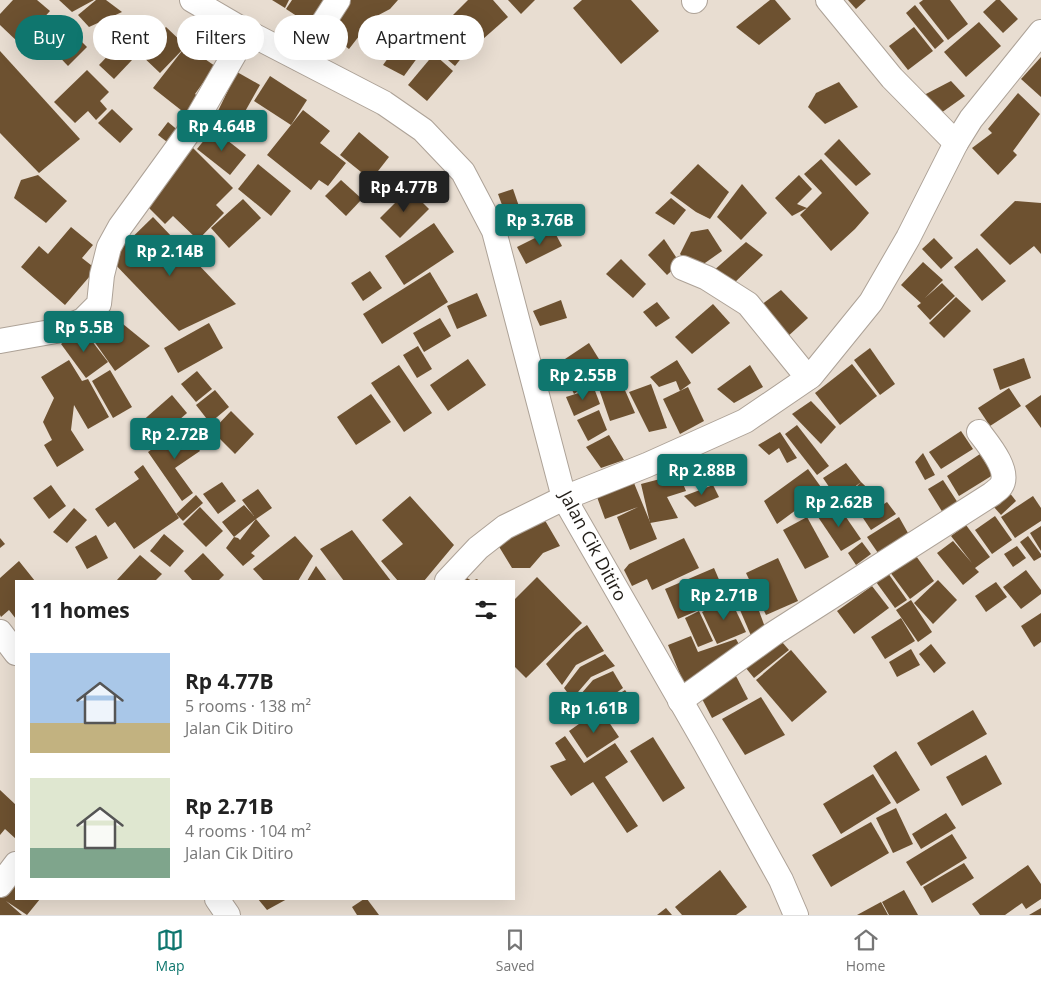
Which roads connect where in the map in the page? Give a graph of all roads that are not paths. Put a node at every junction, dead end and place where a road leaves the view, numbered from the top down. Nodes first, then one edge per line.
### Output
1 (192, 0) edge
2 (338, 0) edge
3 (828, 0) edge
4 (218, 15) edge
5 (328, 15) edge
6 (1041, 32) edge
7 (231, 60) edge
8 (302, 60) edge
9 (956, 143) junction
10 (682, 268) dead end
11 (0, 341) edge
12 (808, 378) junction
13 (979, 432) dead end
14 (564, 498) junction
15 (448, 580) edge
16 (0, 632) edge
17 (15, 652) edge
18 (680, 700) junction
19 (15, 865) edge
20 (0, 884) edge
21 (218, 900) edge
22 (228, 915) edge
23 (796, 915) edge

1 - 4 street, Jalan Cik Ditiro
2 - 5 street
3 - 9 street
6 - 9 street
7 - 11 street
8 - 14 street, Jalan Cik Ditiro
9 - 12 street
10 - 12 street
12 - 14 street
13 - 18 street
14 - 15 street
14 - 18 street, Jalan Cik Ditiro
16 - 17 street
18 - 23 street, Jalan Cik Ditiro
19 - 20 street
21 - 22 street

